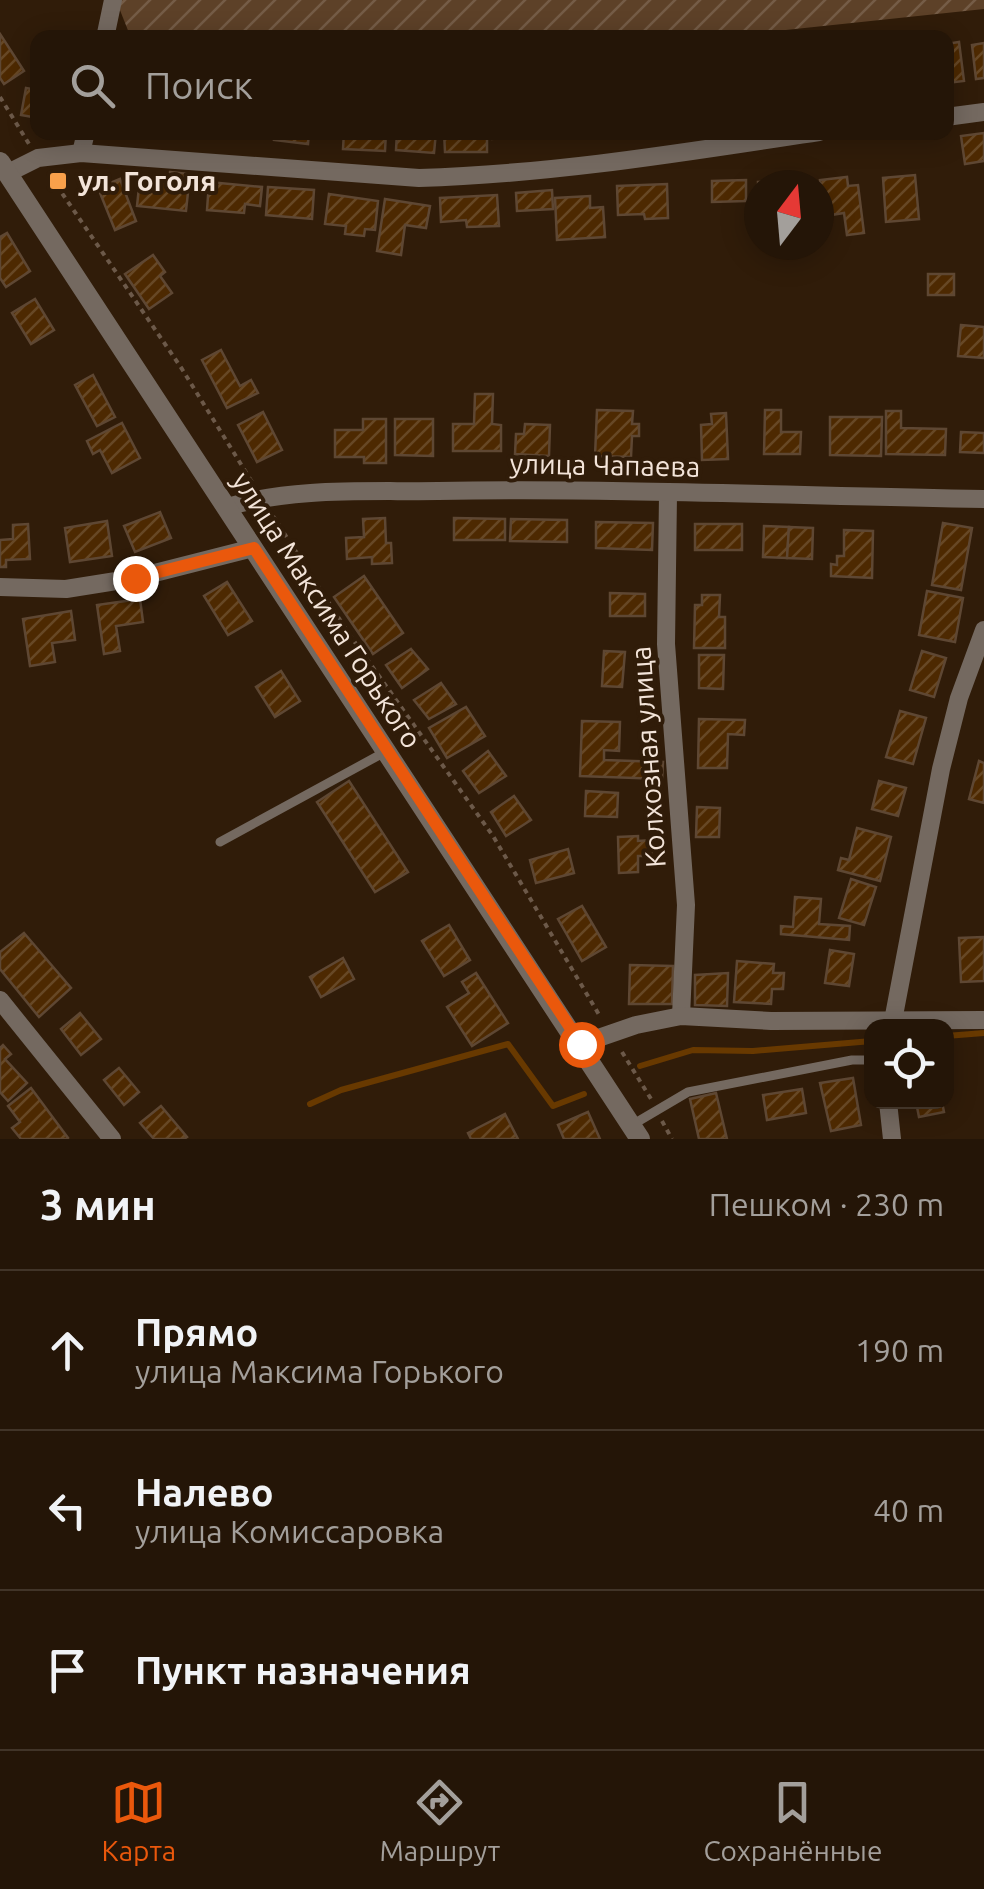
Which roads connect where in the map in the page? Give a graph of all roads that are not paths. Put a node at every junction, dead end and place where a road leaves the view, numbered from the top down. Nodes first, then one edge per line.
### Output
1 (113, 0) edge
2 (107, 30) edge
3 (984, 112) edge
4 (954, 116) edge
5 (85, 140) edge
6 (764, 140) edge
7 (82, 154) junction
8 (4, 167) edge
9 (668, 494) junction
10 (984, 499) edge
11 (227, 508) junction
12 (254, 548) junction
13 (0, 587) edge
14 (984, 630) edge
15 (387, 751) junction
16 (220, 842) dead end
17 (0, 1000) edge
18 (681, 1016) junction
19 (893, 1019) edge
20 (984, 1020) edge
21 (954, 1021) edge
22 (864, 1023) edge
23 (581, 1044) junction
24 (864, 1060) edge
25 (889, 1109) edge
26 (636, 1132) edge
27 (112, 1139) edge
28 (892, 1139) edge

1 - 2 street
3 - 4 street
5 - 7 street
6 - 7 street
7 - 8 street
8 - 11 street, улица Максима Горького
9 - 10 street, улица Чапаева
9 - 11 street, улица Чапаева
9 - 18 street, Колхозная улица
11 - 12 street, улица Максима Горького
12 - 13 street
12 - 15 street, улица Максима Горького
14 - 19 street
15 - 16 lane
15 - 23 street, улица Максима Горького
17 - 27 street
18 - 22 street
18 - 23 street
20 - 21 street
23 - 26 street, улица Максима Горького
24 - 26 lane
25 - 28 street

